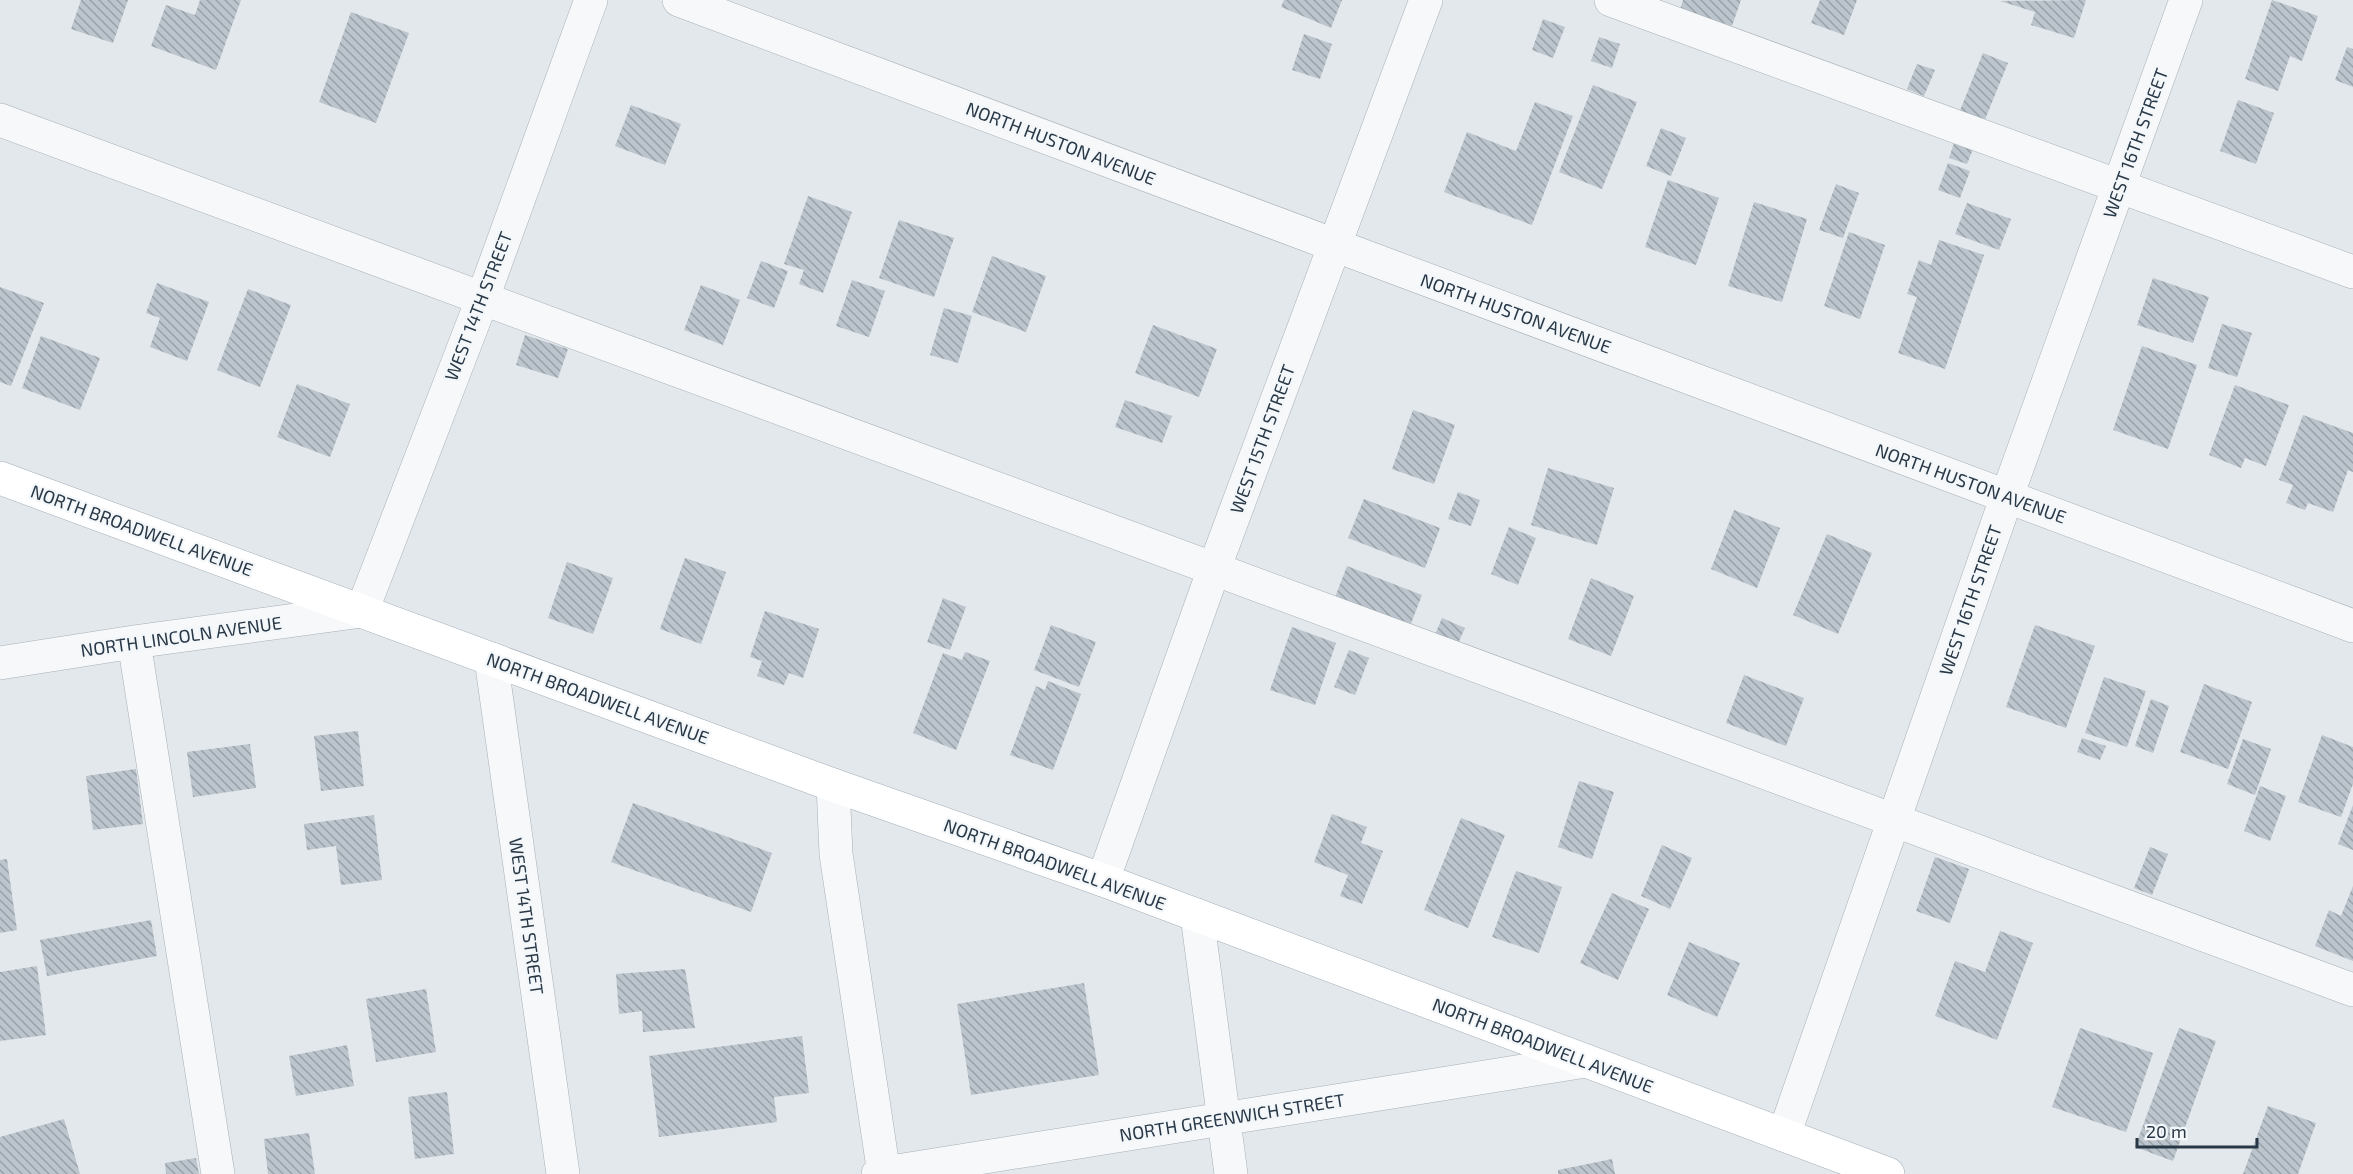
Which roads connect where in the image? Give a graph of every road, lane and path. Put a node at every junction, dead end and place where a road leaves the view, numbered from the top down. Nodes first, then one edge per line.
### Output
1 (591, 0) edge
2 (679, 0) edge
3 (1426, 0) edge
4 (1611, 0) edge
5 (2186, 0) edge
6 (0, 120) edge
7 (2119, 186) junction
8 (1335, 245) junction
9 (2353, 272) edge
10 (482, 300) junction
11 (0, 478) edge
12 (2007, 496) junction
13 (1214, 569) junction
14 (362, 611) junction
15 (2353, 626) edge
16 (134, 642) junction
17 (491, 659) junction
18 (0, 663) edge
19 (833, 785) junction
20 (1893, 820) junction
21 (1103, 880) junction
22 (1197, 915) junction
23 (2353, 990) edge
24 (1586, 1060) junction
25 (1224, 1119) junction
26 (1784, 1135) junction
27 (1882, 1173) edge
28 (218, 1174) edge
29 (562, 1174) edge
30 (882, 1174) edge
31 (1231, 1174) edge

1 - 10 street, WEST 14TH STREET
2 - 8 street, NORTH HUSTON AVENUE
3 - 8 street, WEST 15TH STREET
4 - 7 street
5 - 7 street, WEST 16TH STREET
6 - 10 street
7 - 9 street
7 - 12 street, WEST 16TH STREET
8 - 12 street, NORTH HUSTON AVENUE
8 - 13 street, WEST 15TH STREET
10 - 13 street
10 - 14 street, WEST 14TH STREET
11 - 14 main road, NORTH BROADWELL AVENUE
12 - 15 street, NORTH HUSTON AVENUE
12 - 20 street, WEST 16TH STREET
13 - 20 street
13 - 21 street, WEST 15TH STREET
14 - 16 street, NORTH LINCOLN AVENUE
14 - 17 main road, NORTH BROADWELL AVENUE
16 - 18 street, NORTH LINCOLN AVENUE
16 - 28 street
17 - 19 main road, NORTH BROADWELL AVENUE
17 - 29 street, WEST 14TH STREET
19 - 21 main road, NORTH BROADWELL AVENUE
19 - 30 street
20 - 23 street
20 - 26 street, WEST 16TH STREET
21 - 22 main road, NORTH BROADWELL AVENUE
22 - 24 main road, NORTH BROADWELL AVENUE
22 - 25 street
24 - 25 street, NORTH GREENWICH STREET
24 - 26 main road, NORTH BROADWELL AVENUE
25 - 30 street, NORTH GREENWICH STREET
25 - 31 street
26 - 27 main road, NORTH BROADWELL AVENUE

